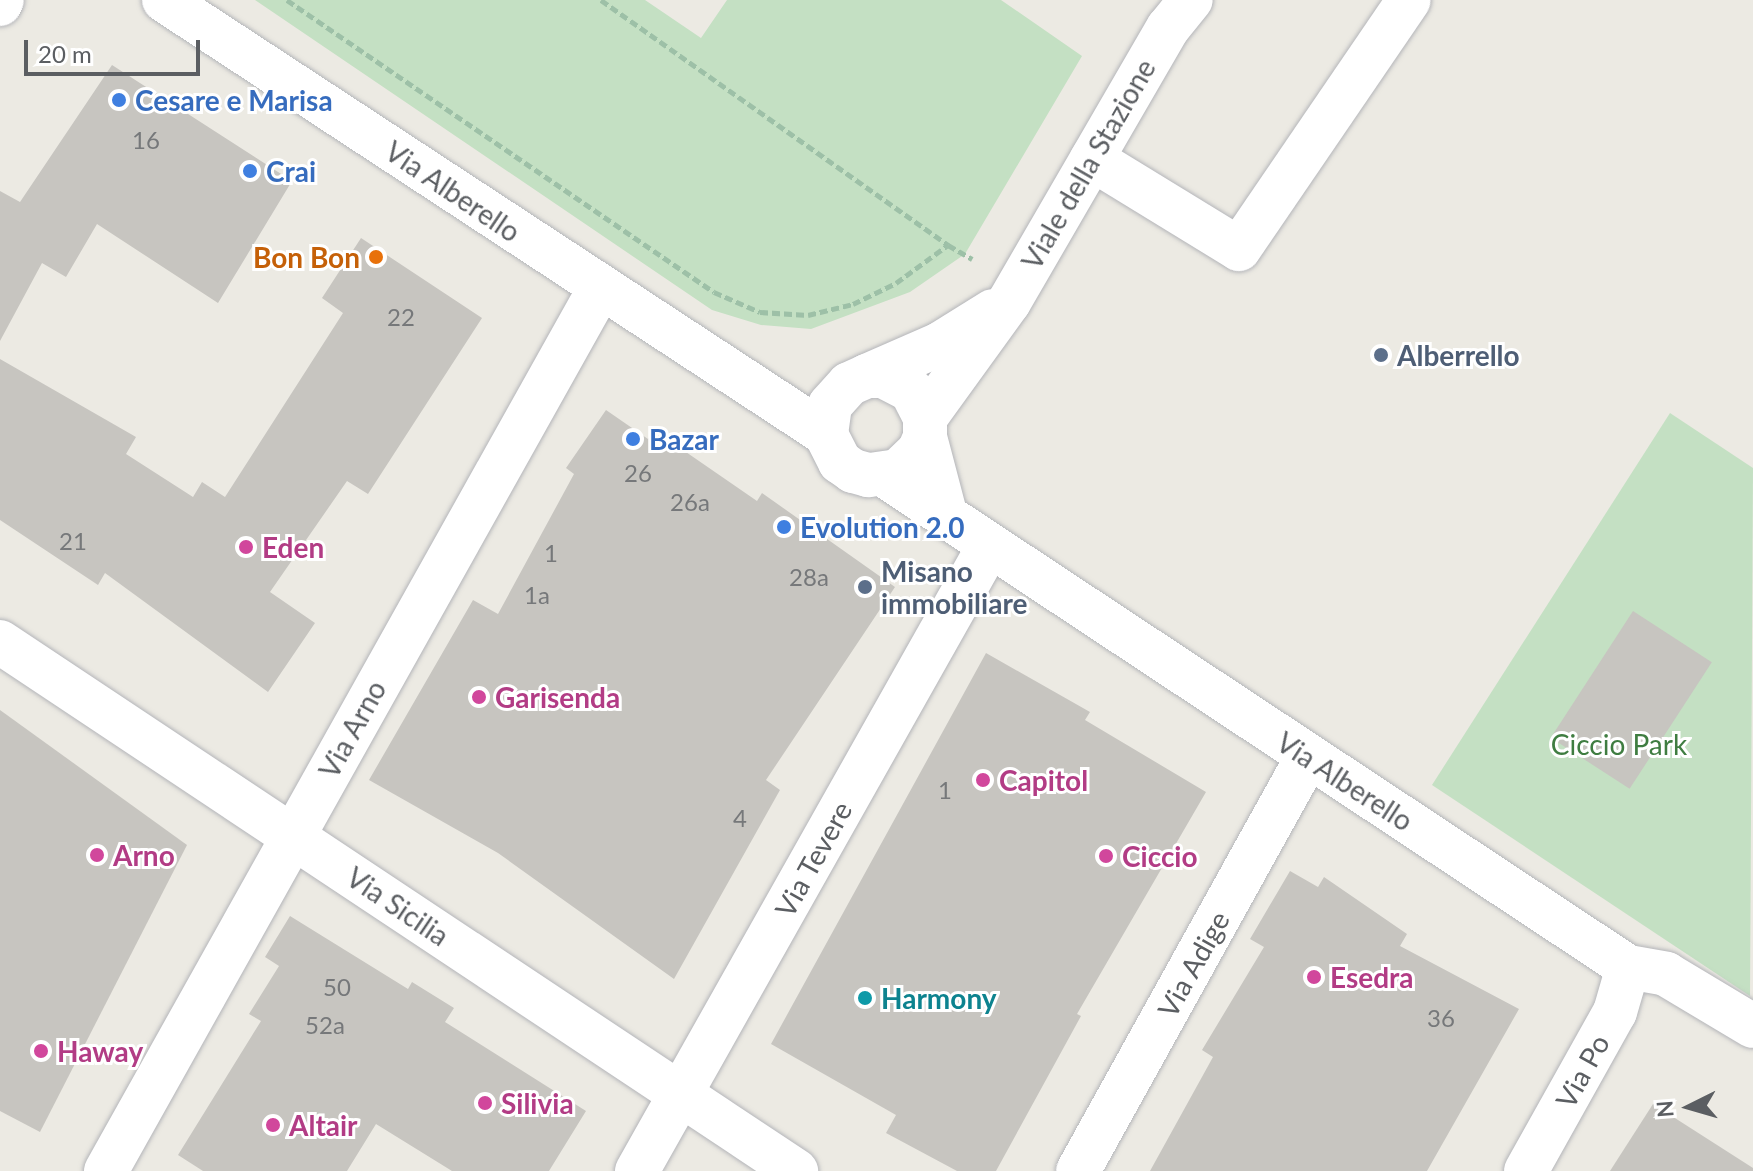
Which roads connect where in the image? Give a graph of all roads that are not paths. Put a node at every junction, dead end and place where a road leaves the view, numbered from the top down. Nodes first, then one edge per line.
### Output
1 (164, 0) edge
2 (1409, 0) edge
3 (1178, 9) edge
4 (1092, 159) junction
5 (600, 288) junction
6 (1013, 294) junction
7 (858, 380) junction
8 (742, 382) junction
9 (925, 428) junction
10 (826, 434) junction
11 (884, 475) junction
12 (946, 517) junction
13 (989, 546) junction
14 (0, 642) edge
15 (1308, 756) junction
16 (292, 836) junction
17 (1628, 967) junction
18 (1753, 1026) edge
19 (680, 1094) junction
20 (106, 1171) edge
21 (637, 1171) edge
22 (796, 1171) edge
23 (1078, 1171) edge
24 (1526, 1171) edge

1 - 5 street, Via Alberello
2 - 4 street
3 - 4 street, Viale della Stazione
4 - 6 street, Viale della Stazione
5 - 8 street, Via Alberello
5 - 16 street, Via Arno
6 - 7 street, Viale della Stazione
6 - 9 street, Viale della Stazione
7 - 8 street, Via Alberello
7 - 9 street, Via Alberello
7 - 10 street
8 - 10 street, Via Alberello
9 - 11 street
9 - 12 street, Via Alberello
10 - 11 street, Via Alberello
11 - 12 street, Via Alberello
12 - 13 street, Via Alberello
13 - 15 street, Via Alberello
13 - 19 street, Via Tevere
14 - 16 street, Via Sicilia
15 - 17 street, Via Alberello
15 - 23 street, Via Adige
16 - 19 street, Via Sicilia
16 - 20 street, Via Arno
17 - 18 street, Via Alberello
17 - 24 street, Via Po
19 - 21 street, Via Tevere
19 - 22 street, Via Sicilia

